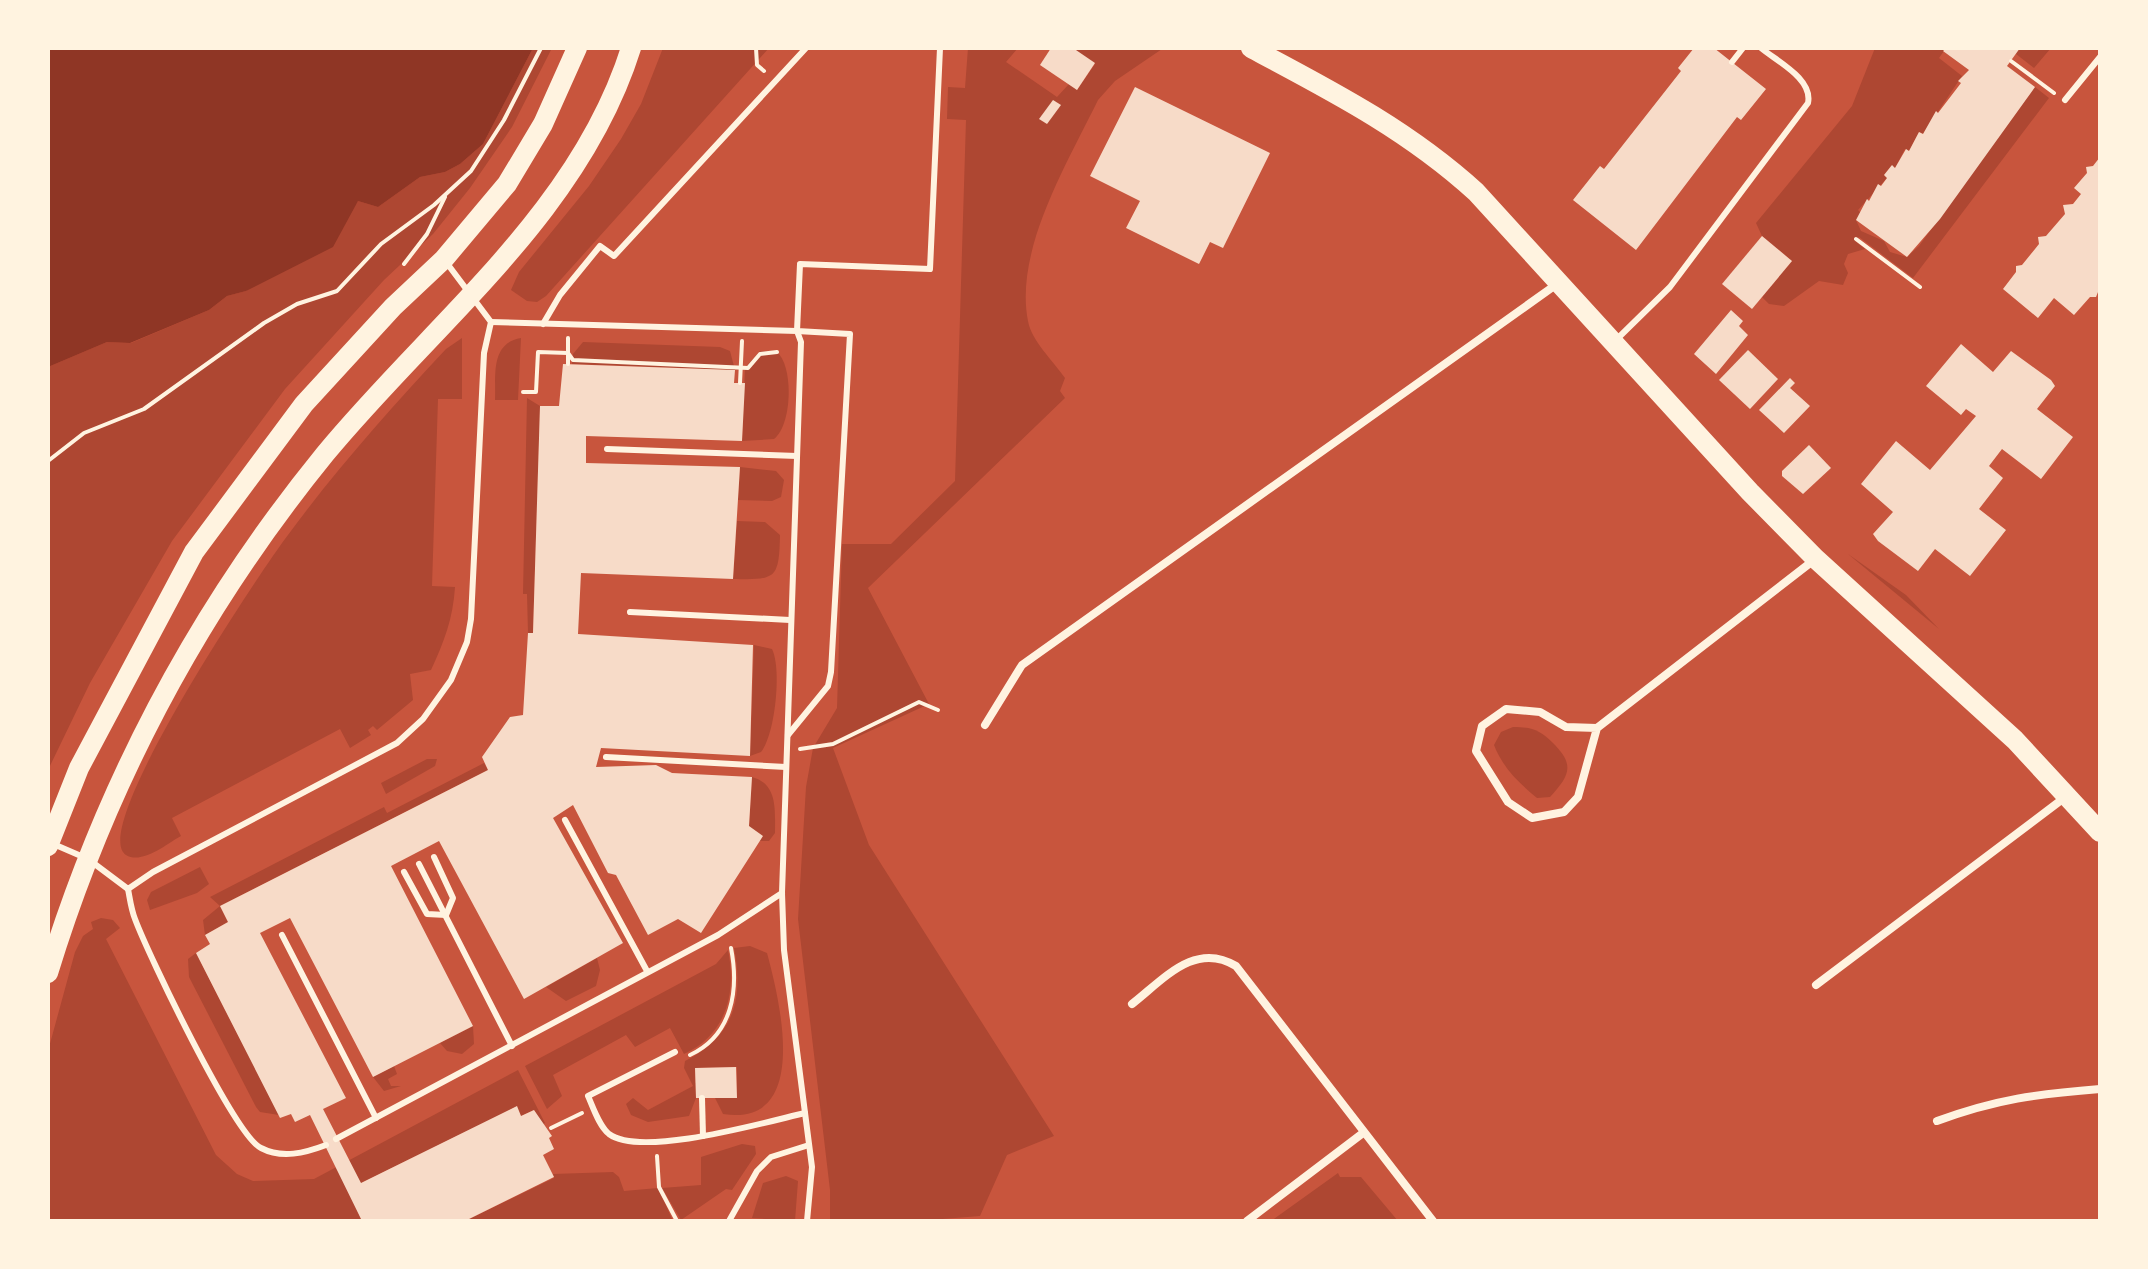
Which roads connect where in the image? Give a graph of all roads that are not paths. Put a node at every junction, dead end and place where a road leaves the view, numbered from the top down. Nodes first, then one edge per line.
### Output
1 (577, 48) edge
2 (806, 48) edge
3 (940, 48) edge
4 (1251, 48) edge
5 (1743, 48) edge
6 (1761, 48) edge
7 (633, 51) edge
8 (1279, 54) edge
9 (2100, 57) edge
10 (1732, 62) dead end
11 (2065, 100) road end
12 (444, 259) junction
13 (1560, 282) junction
14 (471, 293) junction
15 (491, 322) junction
16 (543, 324) junction
17 (797, 331) junction
18 (1614, 342) junction
19 (607, 449) dead end
20 (797, 456) junction
21 (1816, 559) junction
22 (630, 612) dead end
23 (790, 620) junction
24 (985, 725) dead end
25 (1597, 728) junction
26 (788, 735) junction
27 (606, 757) dead end
28 (786, 767) junction
29 (2068, 795) junction
30 (565, 820) dead end
31 (2100, 832) edge
32 (49, 844) edge
33 (434, 857) dead end
34 (88, 859) junction
35 (419, 864) dead end
36 (404, 872) dead end
37 (128, 889) junction
38 (782, 893) junction
39 (446, 915) junction
40 (282, 935) dead end
41 (647, 971) junction
42 (48, 973) edge
43 (1816, 985) dead end
44 (1132, 1004) dead end
45 (512, 1046) junction
46 (675, 1052) road end
47 (2100, 1089) edge
48 (702, 1098) dead end
49 (805, 1113) junction
50 (376, 1118) junction
51 (1937, 1121) dead end
52 (1363, 1133) junction
53 (703, 1136) junction
54 (336, 1139) dead end
55 (326, 1145) dead end
56 (809, 1145) junction
57 (729, 1221) edge
58 (807, 1221) edge
59 (1247, 1221) edge
60 (1433, 1221) edge

1 - 12 main road
2 - 16 lane
3 - 17 lane
4 - 8 main road
5 - 10 lane
6 - 18 lane
7 - 14 main road
8 - 13 main road
9 - 11 lane
12 - 14 lane
12 - 32 main road
13 - 18 main road
13 - 24 street
14 - 15 lane
14 - 34 main road
15 - 16 lane
15 - 37 lane
16 - 17 lane
17 - 20 lane
17 - 26 lane
18 - 21 main road
19 - 20 lane
20 - 23 lane
21 - 25 street
21 - 29 main road
22 - 23 lane
23 - 26 lane
25 - 25 street
26 - 28 lane
27 - 28 lane
28 - 38 lane
29 - 31 main road
29 - 43 street
30 - 41 lane
32 - 34 lane
33 - 39 lane
34 - 37 lane
34 - 42 main road
35 - 39 lane
36 - 39 lane
37 - 55 lane
38 - 41 lane
38 - 49 lane
39 - 45 lane
40 - 50 lane
41 - 45 lane
44 - 52 street
45 - 50 lane
46 - 53 lane
47 - 51 street
48 - 53 lane
49 - 53 lane
49 - 56 lane
50 - 54 lane
52 - 59 street
52 - 60 street
56 - 57 lane
56 - 58 lane

